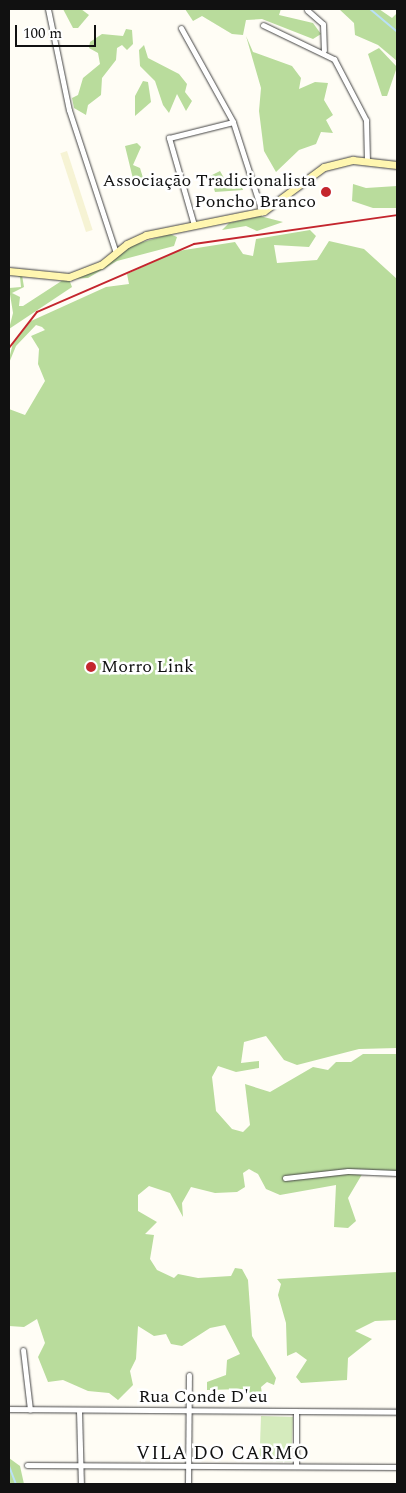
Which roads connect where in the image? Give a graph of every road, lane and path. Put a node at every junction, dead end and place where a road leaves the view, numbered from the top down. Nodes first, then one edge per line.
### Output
1 (48, 9) edge
2 (307, 10) dead end
3 (264, 26) dead end
4 (181, 28) dead end
5 (324, 50) junction
6 (232, 122) junction
7 (367, 161) junction
8 (397, 165) edge
9 (262, 212) junction
10 (194, 225) junction
11 (116, 253) junction
12 (9, 271) edge
13 (397, 1173) edge
14 (285, 1178) dead end
15 (23, 1350) dead end
16 (189, 1375) dead end
17 (9, 1409) edge
18 (30, 1410) junction
19 (80, 1410) junction
20 (188, 1410) junction
21 (296, 1411) junction
22 (397, 1412) edge
23 (27, 1464) dead end
24 (81, 1465) junction
25 (188, 1466) junction
26 (296, 1466) junction
27 (397, 1467) edge
28 (81, 1484) edge
29 (188, 1484) edge

1 - 11 street
2 - 5 street
3 - 5 street
4 - 6 street
5 - 7 street
6 - 9 street
6 - 10 street
7 - 8 street
7 - 9 street
9 - 10 street
10 - 11 street
11 - 12 street
13 - 14 street
15 - 18 street
16 - 20 street
17 - 18 street, Rua Conde D'eu
18 - 19 street, Rua Conde D'eu
19 - 20 street, Rua Conde D'eu
19 - 24 street
20 - 21 street, Rua Conde D'eu
20 - 25 street
21 - 22 street, Rua Conde D'eu
21 - 26 street
23 - 24 street
24 - 25 street
24 - 28 street
25 - 26 street
25 - 29 street
26 - 27 street

